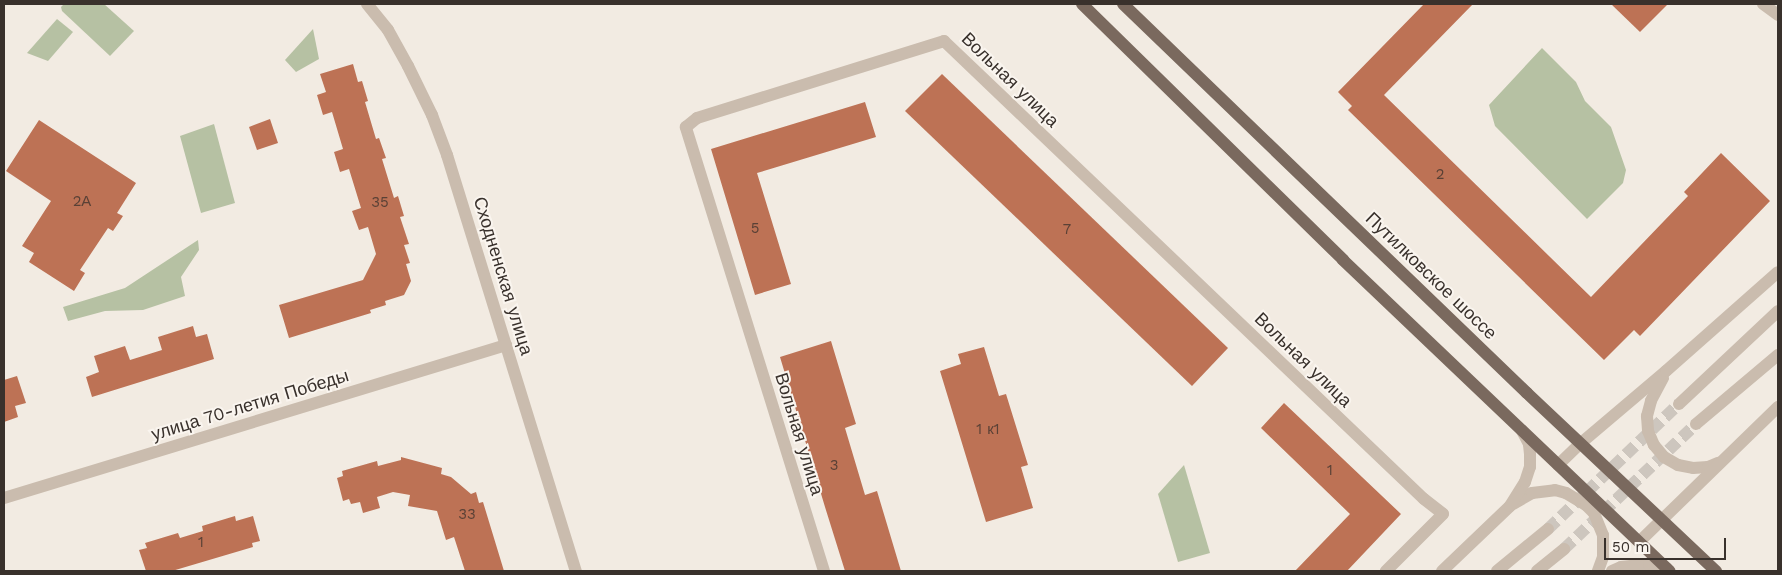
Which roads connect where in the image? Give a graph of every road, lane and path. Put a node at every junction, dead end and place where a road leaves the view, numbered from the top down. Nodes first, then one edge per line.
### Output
1 (367, 4) edge
2 (1082, 4) edge
3 (1123, 4) edge
4 (1763, 4) edge
5 (1778, 15) edge
6 (1778, 272) edge
7 (1778, 311) edge
8 (506, 344) junction
9 (1778, 354) edge
10 (1666, 371) junction
11 (1679, 404) tunnel mouth
12 (1778, 407) edge
13 (1696, 424) tunnel mouth
14 (1522, 432) junction
15 (1580, 443) junction
16 (1723, 461) junction
17 (1558, 465) junction
18 (4, 498) edge
19 (1510, 506) junction
20 (1661, 520) junction
21 (1548, 529) tunnel mouth
22 (1639, 542) junction
23 (1564, 549) tunnel mouth
24 (1651, 565) edge
25 (1668, 570) edge
26 (576, 571) edge
27 (824, 571) edge
28 (1386, 571) edge
29 (1442, 571) edge
30 (1497, 571) edge
31 (1537, 571) edge
32 (1598, 571) edge
33 (1612, 571) edge
34 (1716, 571) edge

1 - 8 street, Сходненская улица
2 - 14 main road
3 - 15 main road, Путилковское шоссе
4 - 5 street
6 - 10 street
7 - 11 street
8 - 18 street, улица 70-летия Победы
8 - 26 street, Сходненская улица
9 - 13 street
10 - 15 street
10 - 16 street
12 - 16 street
14 - 17 main road
14 - 19 street
15 - 17 street
15 - 20 main road, Путилковское шоссе
16 - 20 street
17 - 22 main road
19 - 29 street
19 - 32 street
20 - 22 street
20 - 34 main road, Путилковское шоссе
21 - 30 street
22 - 24 main road
23 - 31 street
24 - 25 main road
24 - 33 street
27 - 28 street, Вольная улица

